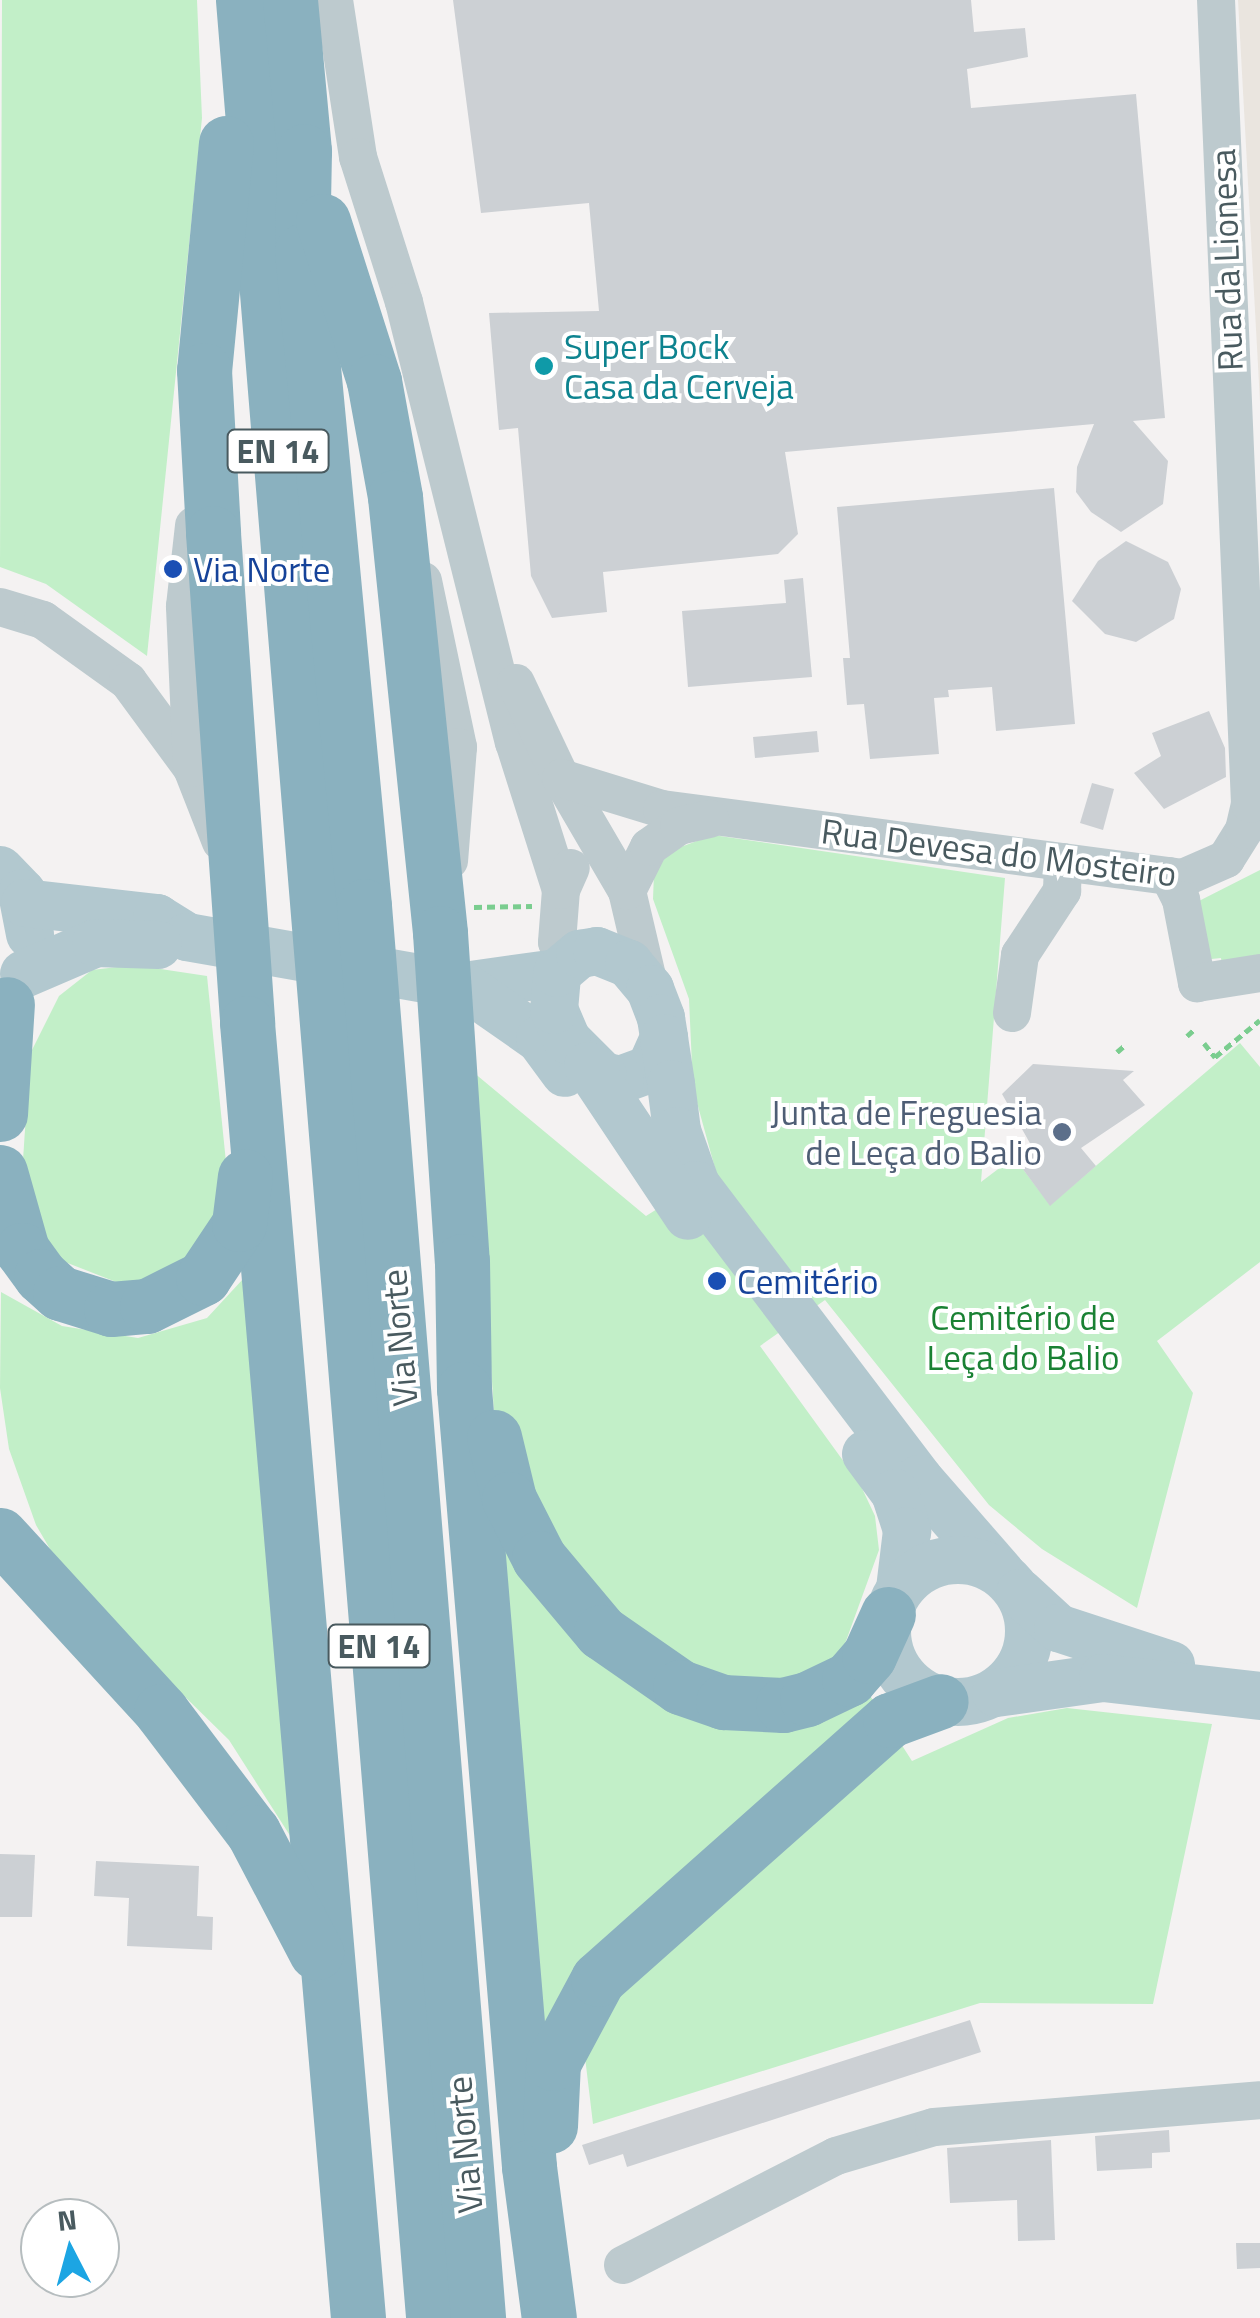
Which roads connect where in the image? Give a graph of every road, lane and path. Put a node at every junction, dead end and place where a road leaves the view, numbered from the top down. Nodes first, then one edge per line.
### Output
1 (220, 0) edge
2 (243, 0) edge
3 (290, 0) edge
4 (334, 0) edge
5 (1216, 0) edge
6 (304, 150) junction
7 (204, 370) junction
8 (1249, 576) edge
9 (0, 606) edge
10 (487, 620) junction
11 (192, 768) junction
12 (561, 778) junction
13 (662, 809) junction
14 (722, 816) junction
15 (1248, 818) joint
16 (600, 835) junction
17 (1064, 862) junction
18 (8, 874) edge
19 (1169, 876) junction
20 (238, 888) junction
21 (627, 891) junction
22 (560, 899) junction
23 (342, 903) junction
24 (443, 921) junction
25 (187, 936) junction
26 (561, 968) junction
27 (1260, 974) edge
28 (650, 989) junction
29 (473, 992) junction
30 (10, 996) edge
31 (1012, 1014) dead end
32 (1260, 1020) edge
33 (248, 1023) junction
34 (1196, 1028) dead end
35 (1188, 1036) dead end
36 (664, 1038) junction
37 (1204, 1043) dead end
38 (1126, 1045) dead end
39 (352, 1046) junction
40 (1117, 1052) dead end
41 (577, 1053) junction
42 (0, 1114) edge
43 (0, 1172) edge
44 (713, 1253) junction
45 (462, 1262) junction
46 (0, 1535) edge
47 (1010, 1583) junction
48 (894, 1602) junction
49 (996, 1693) junction
50 (1260, 1695) edge
51 (941, 1701) junction
52 (327, 1972) junction
53 (1260, 2100) edge
54 (543, 2239) junction
55 (623, 2264) dead end
56 (358, 2318) edge
57 (433, 2318) edge
58 (478, 2318) edge
59 (549, 2318) edge

1 - 7 highway
2 - 23 highway, Via Norte / EN 14
3 - 6 highway, Via Norte / EN 14
4 - 10 street
5 - 8 street, Rua da Lionesa
6 - 23 highway, Via Norte / EN 14
6 - 24 highway
7 - 11 street
7 - 20 highway
8 - 15 street, Rua da Lionesa
9 - 11 street
10 - 12 street
10 - 22 street
11 - 20 street
12 - 13 street, Rua Devesa do Mosteiro
12 - 16 street
13 - 14 street, Rua Devesa do Mosteiro
13 - 16 street
14 - 17 street, Rua Devesa do Mosteiro
14 - 21 street
15 - 19 street, Rua Devesa do Mosteiro
16 - 21 street
16 - 22 street
17 - 19 street, Rua Devesa do Mosteiro
17 - 31 street
18 - 25 main road
18 - 30 main road
19 - 27 street
20 - 33 highway
21 - 28 street
22 - 24 path
22 - 26 street
23 - 39 highway, Via Norte / EN 14
24 - 45 highway
25 - 29 main road
25 - 30 main road
26 - 28 main road
26 - 29 main road
26 - 41 main road
28 - 36 main road
29 - 41 main road
29 - 44 main road
30 - 42 highway
32 - 37 path
33 - 43 highway
33 - 52 highway
34 - 35 path
36 - 41 main road
36 - 47 main road
38 - 40 path
39 - 57 highway, Via Norte / EN 14
39 - 58 highway, Via Norte / EN 14
41 - 44 main road
44 - 48 main road
45 - 48 highway
45 - 54 highway
46 - 52 highway
47 - 48 main road
47 - 49 main road
47 - 50 main road
48 - 51 main road
49 - 50 main road
49 - 51 main road
51 - 54 highway
52 - 56 highway
53 - 55 street
54 - 59 highway

